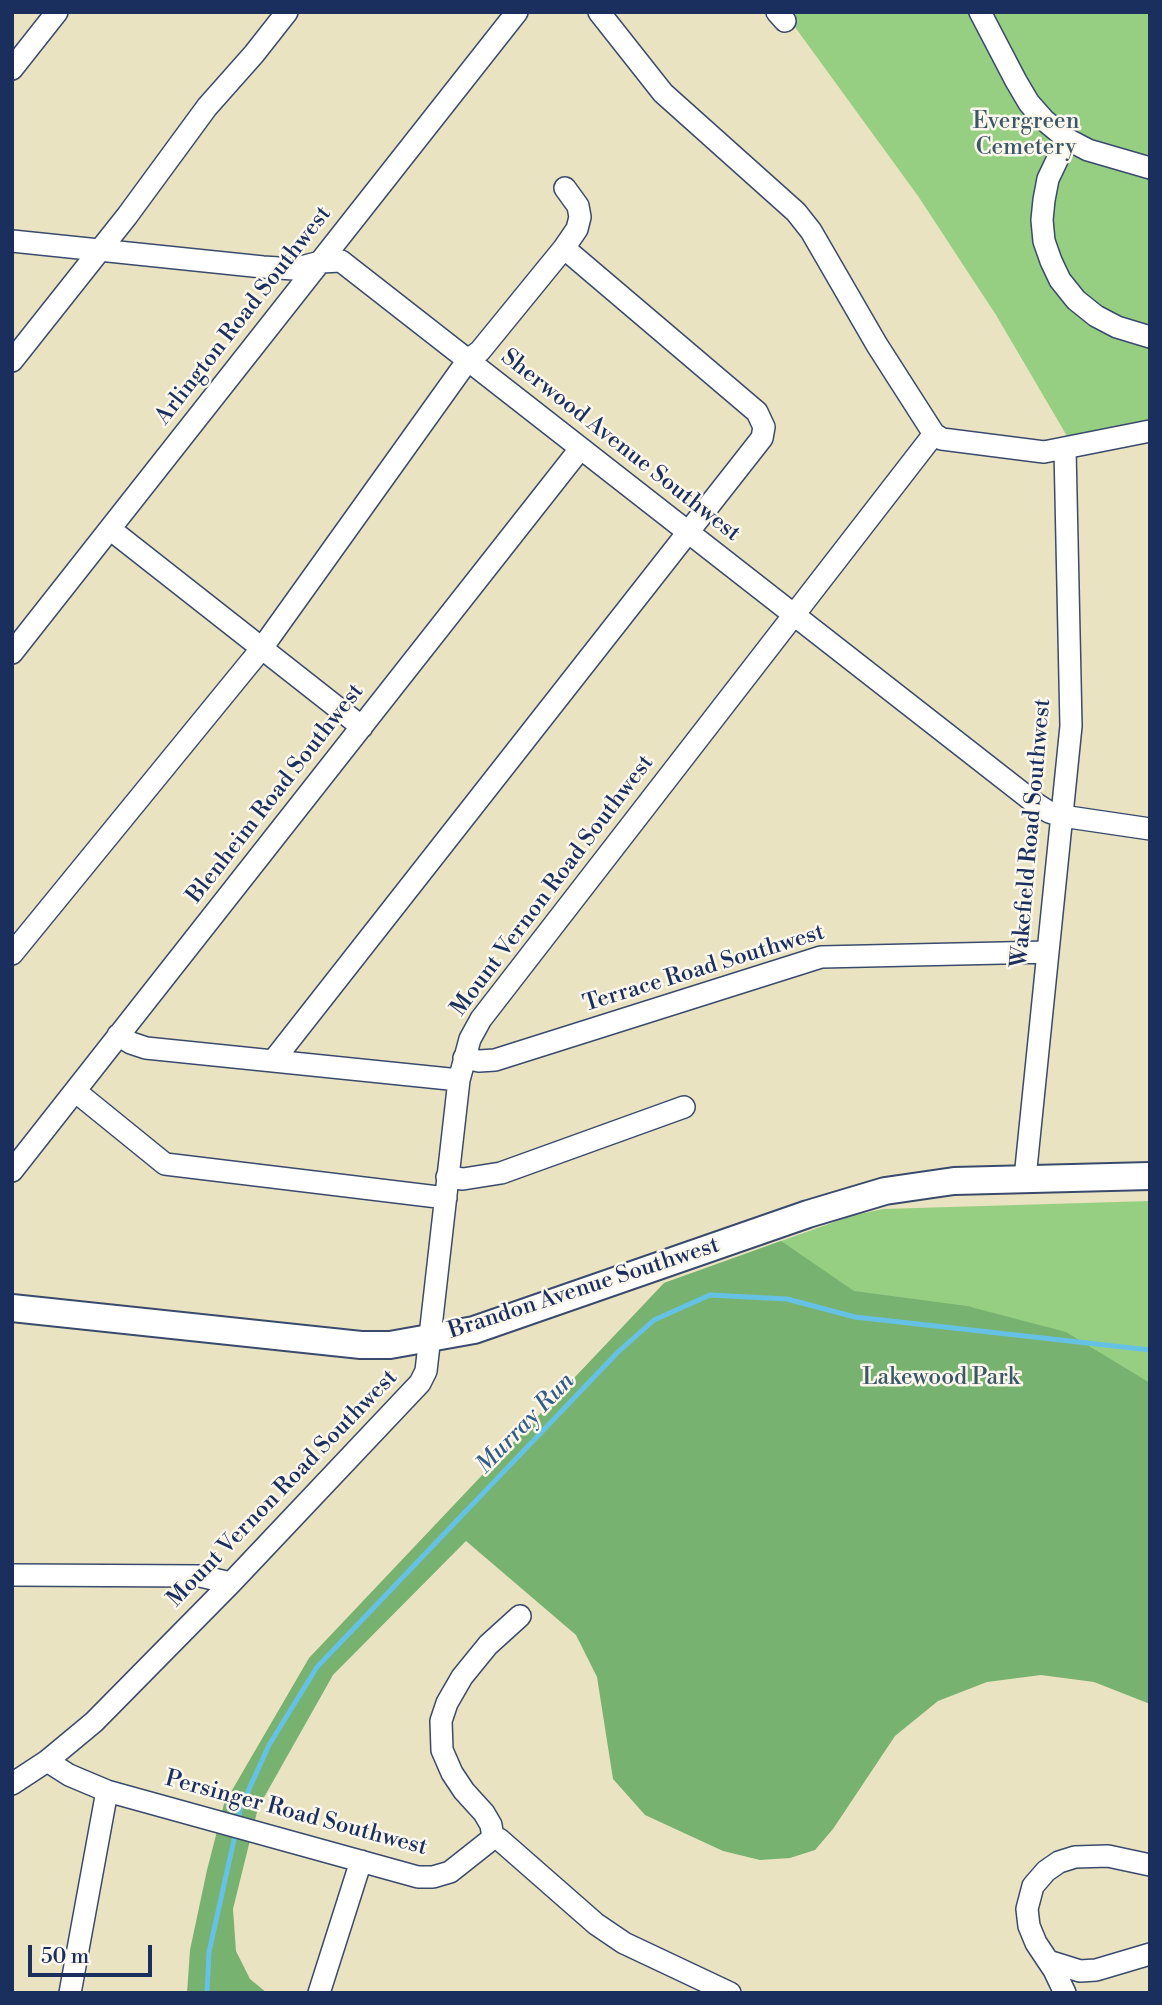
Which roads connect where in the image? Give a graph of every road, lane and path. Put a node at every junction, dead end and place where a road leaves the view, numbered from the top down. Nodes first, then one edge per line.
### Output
1 (57, 12) edge
2 (286, 12) edge
3 (517, 12) edge
4 (599, 12) edge
5 (980, 12) edge
6 (12, 69) edge
7 (1067, 139) junction
8 (1149, 168) edge
9 (565, 188) dead end
10 (12, 241) edge
11 (564, 248) junction
12 (100, 250) junction
13 (320, 261) junction
14 (1150, 337) edge
15 (468, 360) junction
16 (12, 361) edge
17 (1150, 431) edge
18 (934, 434) junction
19 (580, 449) junction
20 (1065, 449) junction
21 (110, 529) junction
22 (687, 532) junction
23 (796, 616) junction
24 (262, 648) junction
25 (12, 653) edge
26 (362, 727) junction
27 (1062, 816) junction
28 (1150, 829) edge
29 (1048, 952) junction
30 (12, 954) edge
31 (118, 1035) junction
32 (464, 1058) junction
33 (273, 1061) junction
34 (459, 1080) junction
35 (75, 1091) junction
36 (684, 1107) dead end
37 (12, 1171) edge
38 (1150, 1176) edge
39 (1025, 1178) junction
40 (446, 1188) junction
41 (12, 1308) edge
42 (429, 1340) junction
43 (12, 1575) edge
44 (231, 1583) junction
45 (520, 1616) dead end
46 (47, 1761) junction
47 (12, 1784) edge
48 (107, 1791) junction
49 (493, 1838) junction
50 (361, 1861) junction
51 (1150, 1865) edge
52 (1150, 1954) edge
53 (1048, 1961) junction
54 (71, 1993) edge
55 (319, 1993) edge
56 (730, 1993) edge
57 (1065, 1993) edge

1 - 6 street
2 - 12 street
3 - 13 street, Arlington Road Southwest
4 - 18 street
5 - 7 street
7 - 8 street
7 - 14 street
9 - 11 street
10 - 12 street, Sherwood Avenue Southwest
11 - 15 street
11 - 22 street
12 - 13 street, Sherwood Avenue Southwest
12 - 16 street
13 - 15 street, Sherwood Avenue Southwest
13 - 21 street, Arlington Road Southwest
15 - 19 street, Sherwood Avenue Southwest
15 - 24 street
17 - 20 street
18 - 20 street
18 - 23 street, Mount Vernon Road Southwest
19 - 22 street, Sherwood Avenue Southwest
19 - 26 street, Blenheim Road Southwest
20 - 27 street, Wakefield Road Southwest
21 - 24 street
21 - 25 street, Arlington Road Southwest
22 - 23 street, Sherwood Avenue Southwest
22 - 33 street
23 - 27 street, Sherwood Avenue Southwest
23 - 32 street, Mount Vernon Road Southwest
24 - 26 street
24 - 30 street
26 - 31 street, Blenheim Road Southwest
27 - 28 street, Sherwood Avenue Southwest
27 - 29 street, Wakefield Road Southwest
29 - 32 street, Terrace Road Southwest
29 - 39 street, Wakefield Road Southwest
31 - 33 street
31 - 35 street, Blenheim Road Southwest
32 - 34 street, Mount Vernon Road Southwest
33 - 34 street
34 - 40 street, Mount Vernon Road Southwest
35 - 37 street, Blenheim Road Southwest
35 - 40 street
36 - 40 street
38 - 39 main road, Brandon Avenue Southwest
39 - 42 main road, Brandon Avenue Southwest
40 - 42 street, Mount Vernon Road Southwest
41 - 42 main road, Brandon Avenue Southwest
42 - 44 street, Mount Vernon Road Southwest
43 - 44 street
44 - 46 street, Mount Vernon Road Southwest
45 - 49 street
46 - 47 street, Mount Vernon Road Southwest
46 - 48 street, Persinger Road Southwest
48 - 50 street, Persinger Road Southwest
48 - 54 street
49 - 50 street, Persinger Road Southwest
49 - 56 street
50 - 55 street
51 - 53 street
52 - 53 street
53 - 57 street

